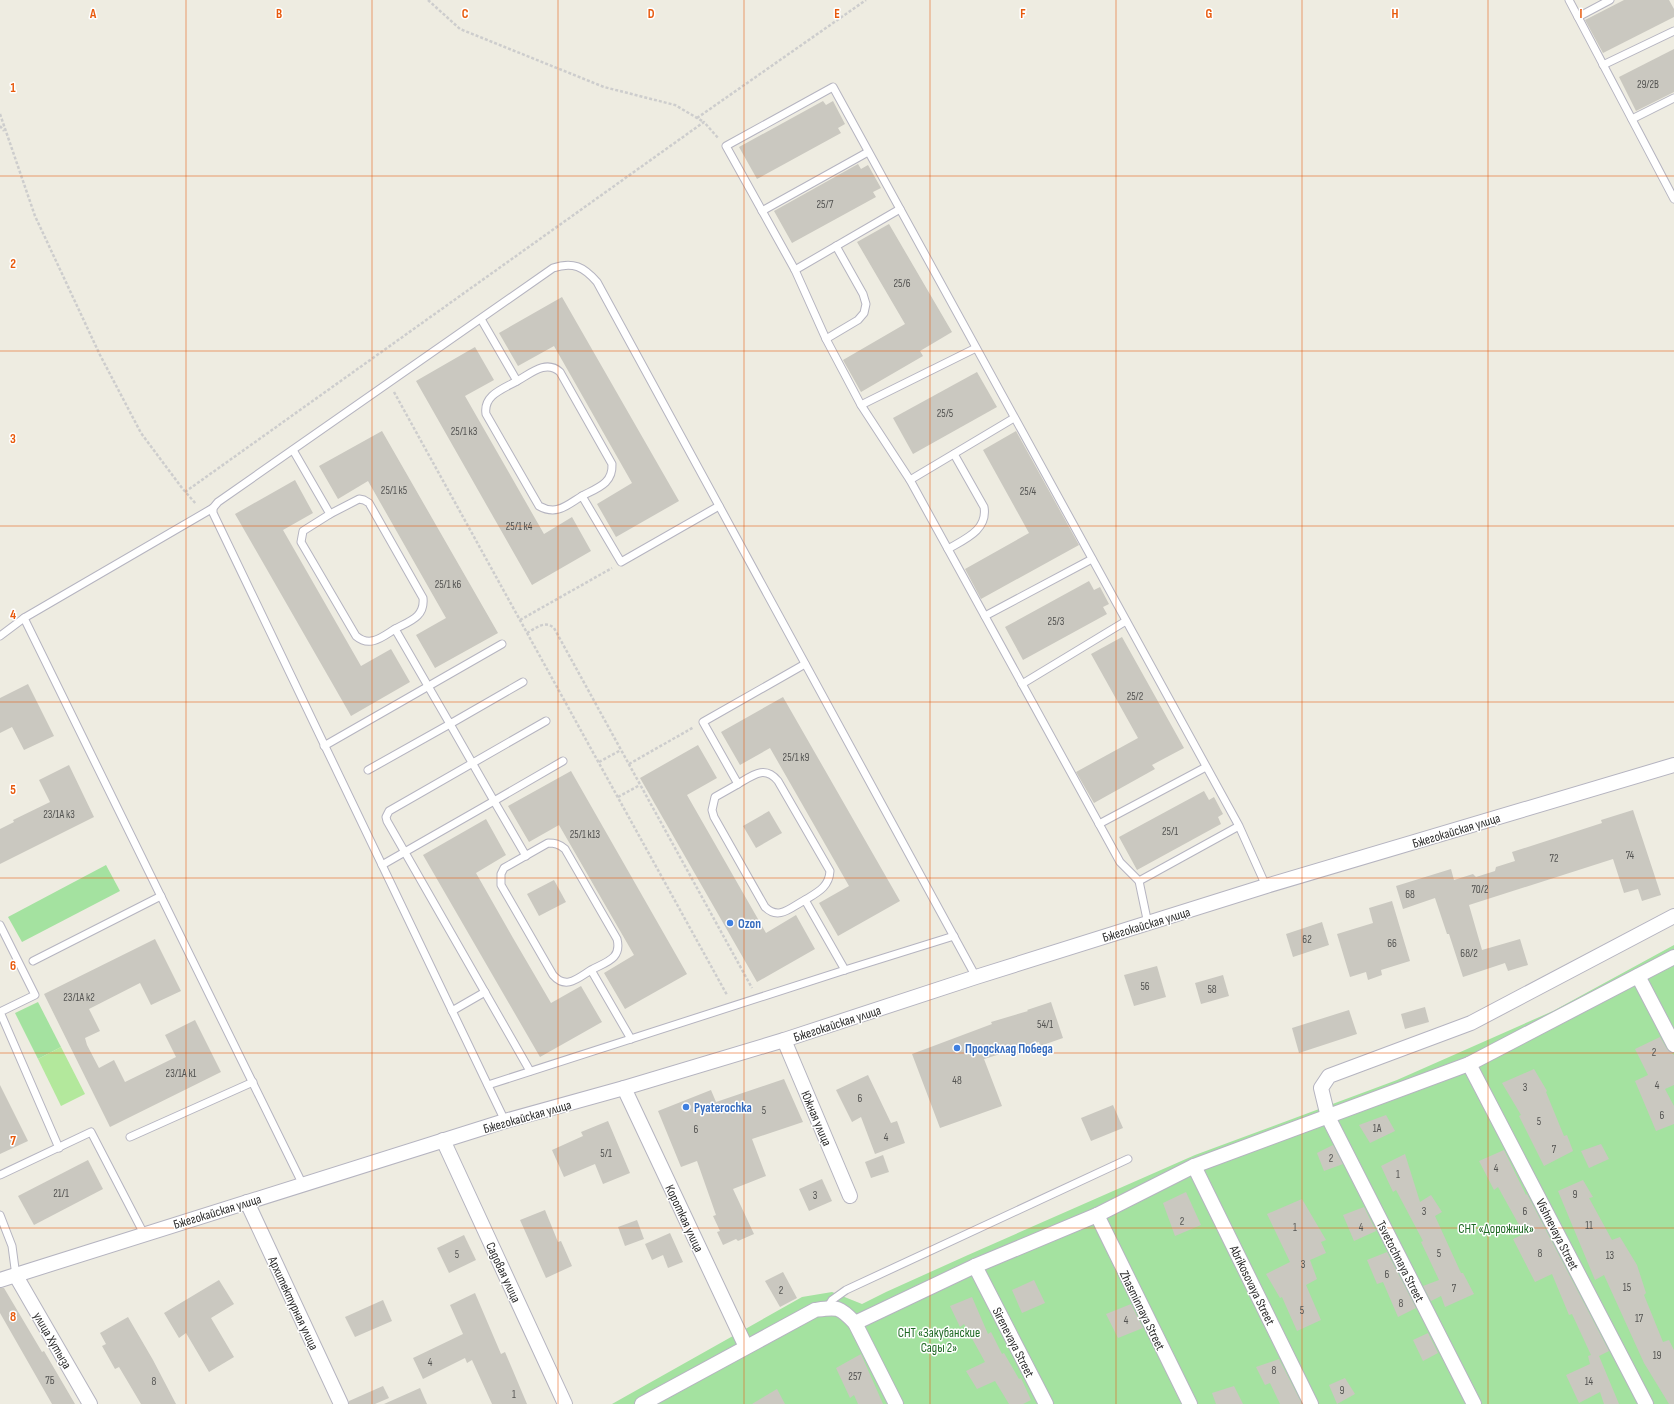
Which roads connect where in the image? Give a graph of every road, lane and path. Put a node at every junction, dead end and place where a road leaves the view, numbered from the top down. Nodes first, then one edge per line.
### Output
1 (428, 0) edge
2 (866, 0) edge
3 (1569, 0) edge
4 (1610, 0) edge
5 (1578, 17) junction
6 (1674, 31) edge
7 (1603, 65) junction
8 (1674, 98) edge
9 (0, 114) edge
10 (697, 118) junction
11 (1632, 119) junction
12 (704, 122) junction
13 (0, 126) edge
14 (6, 132) junction
15 (726, 146) junction
16 (868, 152) junction
17 (1671, 185) edge
18 (1674, 199) edge
19 (900, 209) junction
20 (762, 211) junction
21 (836, 246) junction
22 (795, 270) junction
23 (481, 319) junction
24 (826, 339) junction
25 (976, 348) junction
26 (517, 381) junction
27 (389, 383) junction
28 (861, 405) junction
29 (1014, 418) junction
30 (293, 450) junction
31 (954, 454) junction
32 (910, 480) junction
33 (185, 492) junction
34 (582, 496) junction
35 (719, 506) junction
36 (213, 508) junction
37 (330, 514) junction
38 (948, 549) junction
39 (1092, 559) junction
40 (621, 562) junction
41 (985, 616) junction
42 (24, 618) junction
43 (520, 620) junction
44 (1126, 621) junction
45 (395, 629) junction
46 (527, 633) junction
47 (0, 636) edge
48 (502, 644) dead end
49 (805, 664) junction
50 (523, 682) dead end
51 (1022, 684) junction
52 (428, 686) junction
53 (546, 722) dead end
54 (703, 722) junction
55 (450, 724) junction
56 (324, 746) junction
57 (621, 750) junction
58 (563, 761) dead end
59 (598, 762) junction
60 (472, 763) junction
61 (629, 764) junction
62 (1674, 765) edge
63 (1206, 767) junction
64 (368, 770) dead end
65 (738, 784) junction
66 (640, 785) junction
67 (617, 797) junction
68 (494, 801) junction
69 (1099, 824) junction
70 (1239, 826) junction
71 (404, 852) junction
72 (526, 856) junction
73 (382, 865) junction
74 (1139, 881) junction
75 (1266, 886) junction
76 (161, 896) junction
77 (805, 900) junction
78 (1674, 916) edge
79 (1148, 924) junction
80 (0, 925) edge
81 (954, 936) junction
82 (1674, 957) edge
83 (33, 961) dead end
84 (591, 970) junction
85 (845, 970) junction
86 (1638, 976) junction
87 (976, 977) junction
88 (485, 992) junction
89 (757, 998) junction
90 (733, 1006) junction
91 (452, 1011) junction
92 (631, 1039) junction
93 (784, 1040) junction
94 (1674, 1045) edge
95 (1469, 1064) junction
96 (530, 1071) junction
97 (253, 1082) junction
98 (488, 1085) junction
99 (624, 1088) junction
100 (1328, 1118) junction
101 (506, 1121) junction
102 (130, 1137) dead end
103 (443, 1140) junction
104 (59, 1148) junction
105 (1128, 1159) dead end
106 (1194, 1166) junction
107 (0, 1175) edge
108 (303, 1184) junction
109 (850, 1196) dead end
110 (247, 1202) junction
111 (0, 1215) edge
112 (1097, 1215) junction
113 (144, 1234) junction
114 (975, 1266) junction
115 (16, 1276) junction
116 (0, 1280) edge
117 (827, 1308) junction
118 (855, 1323) junction
119 (746, 1347) junction
120 (90, 1404) edge
121 (341, 1404) edge
122 (565, 1404) edge
123 (642, 1404) edge
124 (896, 1404) edge
125 (1046, 1404) edge
126 (1190, 1404) edge
127 (1311, 1404) edge
128 (1474, 1404) edge
129 (1646, 1404) edge

1 - 10 path
2 - 10 path
3 - 5 lane
4 - 5 lane
5 - 7 lane
6 - 7 lane
7 - 11 lane
8 - 11 lane
9 - 14 path
10 - 12 path
11 - 17 lane
12 - 15 path
12 - 33 path
13 - 14 path
14 - 33 path
15 - 16 lane
15 - 20 lane
16 - 19 lane
16 - 20 lane
17 - 18 lane
19 - 21 lane
19 - 25 lane
20 - 22 lane
21 - 22 lane
21 - 24 lane
22 - 24 lane
23 - 26 lane
23 - 27 lane
23 - 35 lane
24 - 28 lane
25 - 28 lane
25 - 29 lane
26 - 34 lane
26 - 34 lane
27 - 30 lane
27 - 43 path
28 - 32 lane
29 - 31 lane
29 - 39 lane
30 - 36 lane
30 - 37 lane
31 - 32 lane
31 - 38 lane
32 - 38 lane
33 - 36 path
34 - 40 lane
35 - 40 lane
35 - 49 lane
36 - 42 lane
36 - 56 lane
37 - 45 lane
37 - 45 lane
38 - 41 lane
39 - 41 lane
39 - 44 lane
40 - 43 path
41 - 51 lane
42 - 47 lane
42 - 76 lane
43 - 46 path
44 - 51 lane
44 - 63 lane
45 - 52 lane
46 - 57 path
46 - 59 path
48 - 52 lane
49 - 54 lane
49 - 81 lane
50 - 55 lane
51 - 69 lane
52 - 55 lane
52 - 56 lane
53 - 60 lane
54 - 61 path
54 - 65 lane
55 - 60 lane
55 - 64 lane
56 - 73 lane
57 - 59 path
57 - 61 path
58 - 68 lane
59 - 67 path
60 - 68 lane
60 - 71 lane
61 - 66 path
62 - 75 street, Бжегокайская улица
63 - 69 lane
63 - 70 lane
65 - 77 lane
65 - 77 lane
66 - 67 path
66 - 89 path
67 - 90 path
68 - 71 lane
68 - 72 lane
69 - 74 lane
70 - 74 lane
70 - 75 lane
71 - 73 lane
71 - 88 lane
72 - 84 lane
72 - 84 lane
73 - 91 lane
74 - 79 lane
75 - 79 street, Бжегокайская улица
76 - 83 lane
76 - 97 lane
77 - 85 lane
78 - 100 street, Tsvetochnaya Street
79 - 87 street, Бжегокайская улица
80 - 104 lane
81 - 85 lane
81 - 87 lane
82 - 86 street
84 - 92 lane
85 - 89 lane
86 - 94 street
86 - 95 street
87 - 93 street, Бжегокайская улица
88 - 91 lane
88 - 96 lane
89 - 90 lane
90 - 92 lane
91 - 98 lane
92 - 96 lane
93 - 99 street, Бжегокайская улица
93 - 109 street, Южная улица
95 - 100 street
95 - 129 street, Vishnevaya Street
96 - 98 lane
97 - 102 lane
97 - 108 lane
98 - 101 lane
99 - 101 street, Бжегокайская улица
99 - 119 street, Короткая улица
100 - 106 street
100 - 128 street, Tsvetochnaya Street
101 - 103 street, Бжегокайская улица
103 - 108 street, Бжегокайская улица
103 - 122 street, Садовая улица
104 - 107 lane
104 - 113 lane
105 - 117 lane
106 - 112 street
106 - 127 street, Abrikosovaya Street
108 - 110 street, Бжегокайская улица
110 - 113 street, Бжегокайская улица
110 - 121 street, Архитектурная улица
111 - 115 lane
112 - 114 street
112 - 126 street, Zhasminnaya Street
113 - 115 street, Бжегокайская улица
114 - 118 street
114 - 125 street, Sirenevaya Street
115 - 116 street, Бжегокайская улица
115 - 120 street, улица Хутыза
117 - 118 street
117 - 119 street
118 - 124 street
119 - 123 street

